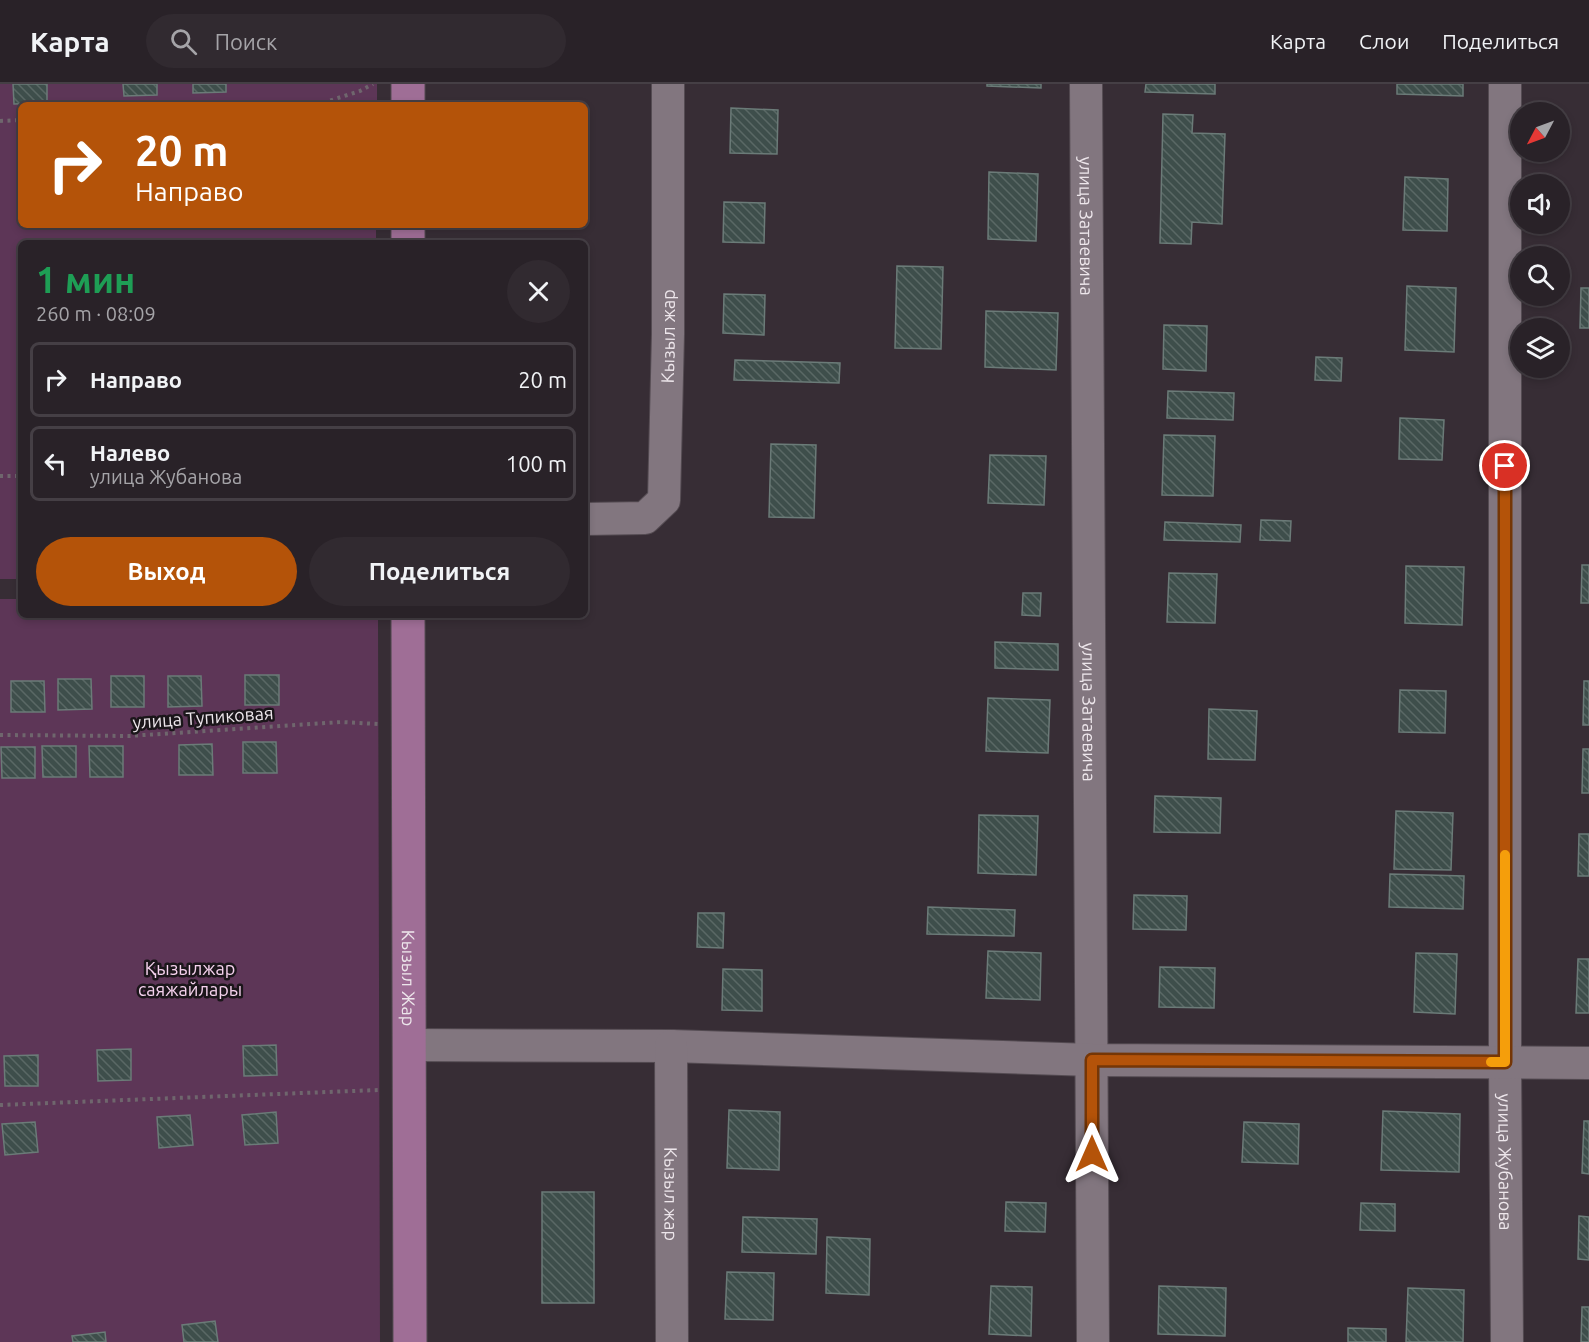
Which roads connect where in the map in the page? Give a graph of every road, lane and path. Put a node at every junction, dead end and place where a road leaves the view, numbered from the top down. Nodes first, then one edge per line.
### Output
1 (373, 84) edge
2 (408, 84) edge
3 (668, 84) edge
4 (1086, 84) edge
5 (1505, 84) edge
6 (325, 102) edge
7 (408, 102) edge
8 (18, 120) edge
9 (0, 121) edge
10 (0, 476) edge
11 (18, 476) edge
12 (588, 519) edge
13 (408, 618) edge
14 (408, 725) junction
15 (0, 735) edge
16 (409, 1045) junction
17 (671, 1046) junction
18 (1092, 1060) junction
19 (1505, 1062) junction
20 (1589, 1063) edge
21 (409, 1090) junction
22 (0, 1105) edge
23 (410, 1342) edge
24 (672, 1342) edge
25 (1094, 1342) edge
26 (1507, 1342) edge

1 - 6 path
2 - 7 main road
3 - 12 street, Кызыл жар
4 - 18 street, улица Затаевича
5 - 19 street, улица Жубанова
8 - 9 path
10 - 11 path
13 - 14 main road, Кызыл Жар
14 - 15 path, улица Тупиковая
14 - 16 main road, Кызыл Жар
16 - 17 street
16 - 21 main road, Кызыл Жар
17 - 18 street
17 - 24 street, Кызыл жар
18 - 19 street
18 - 25 street, улица Затаевича
19 - 20 street
19 - 26 street, улица Жубанова
21 - 22 path
21 - 23 main road, Кызыл Жар

